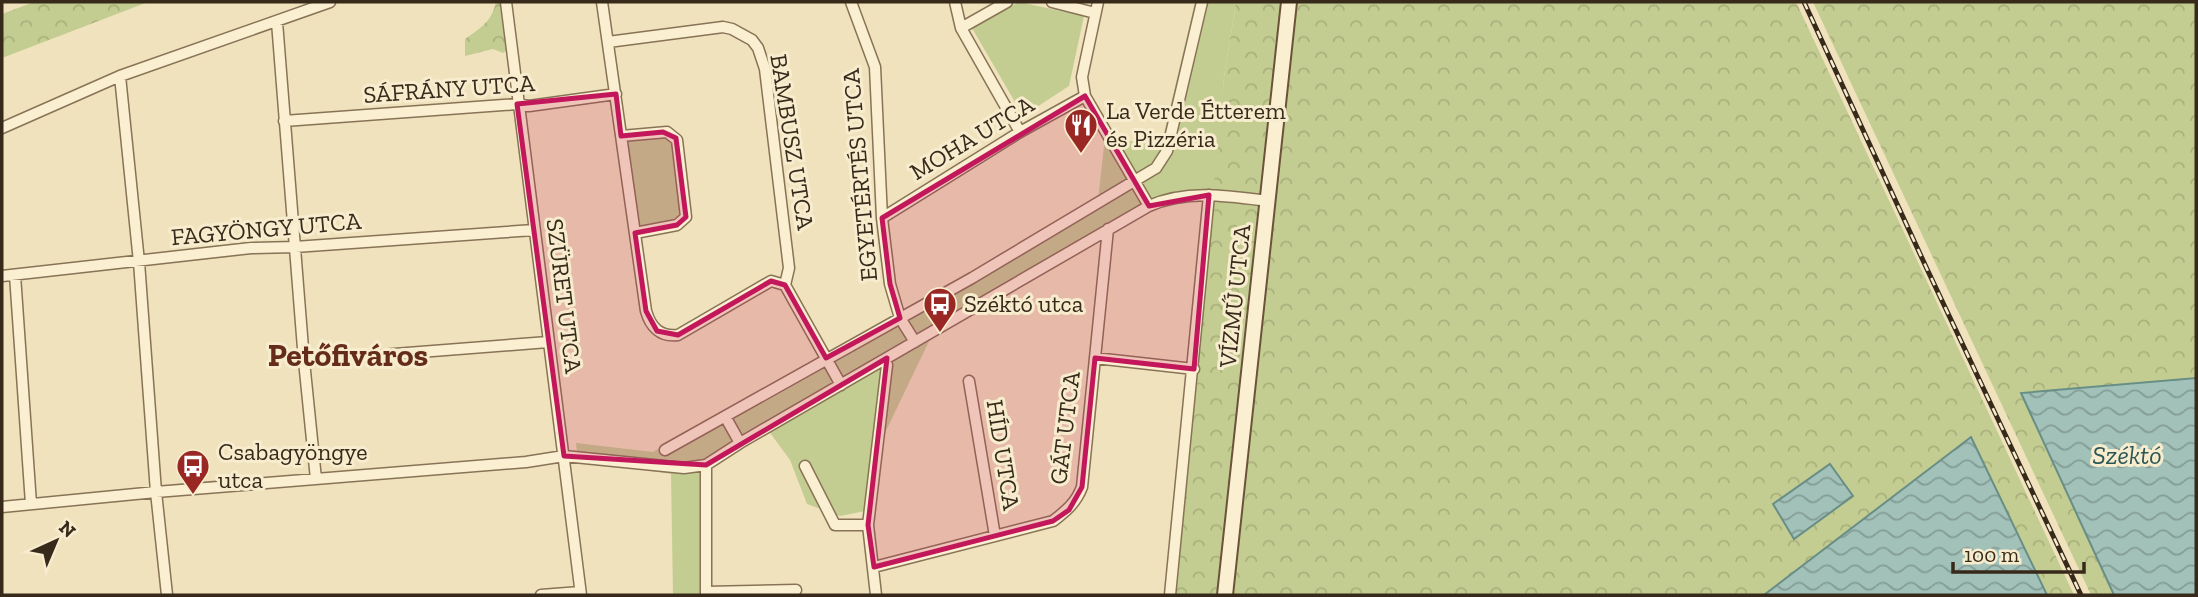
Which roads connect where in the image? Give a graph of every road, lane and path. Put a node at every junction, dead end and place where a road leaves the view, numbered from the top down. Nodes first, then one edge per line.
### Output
1 (330, 2) edge
2 (506, 2) edge
3 (602, 2) edge
4 (851, 2) edge
5 (955, 2) edge
6 (1007, 2) edge
7 (1052, 2) edge
8 (1098, 2) edge
9 (1202, 2) edge
10 (1289, 2) edge
11 (1095, 13) junction
12 (277, 22) junction
13 (961, 28) junction
14 (608, 42) junction
15 (120, 76) junction
16 (616, 94) junction
17 (1085, 96) junction
18 (517, 104) junction
19 (284, 121) junction
20 (2, 128) edge
21 (1020, 131) junction
22 (621, 135) junction
23 (1135, 181) junction
24 (1209, 195) junction
25 (1268, 201) junction
26 (1149, 206) junction
27 (882, 218) junction
28 (1108, 229) junction
29 (534, 230) junction
30 (635, 233) junction
31 (295, 247) junction
32 (139, 261) junction
33 (15, 275) junction
34 (2, 276) edge
35 (785, 285) junction
36 (900, 318) junction
37 (548, 342) junction
38 (915, 342) junction
39 (826, 358) junction
40 (1095, 358) junction
41 (885, 359) junction
42 (304, 361) junction
43 (1194, 369) junction
44 (969, 381) dead end
45 (841, 385) junction
46 (726, 418) junction
47 (740, 443) junction
48 (665, 450) dead end
49 (564, 456) junction
50 (706, 465) junction
51 (805, 466) dead end
52 (316, 479) junction
53 (156, 492) junction
54 (32, 504) junction
55 (2, 507) edge
56 (868, 525) junction
57 (995, 536) junction
58 (874, 567) junction
59 (796, 590) dead end
60 (580, 593) edge
61 (706, 594) edge
62 (167, 595) edge
63 (541, 595) edge
64 (876, 595) edge
65 (1170, 595) edge
66 (1226, 595) edge

1 - 12 street
2 - 18 street, SZÜRET UTCA
3 - 14 street
4 - 27 street, EGYETÉRTÉS UTCA
5 - 13 street
6 - 13 street
7 - 11 street
8 - 11 street
9 - 23 street
10 - 25 main road, VÍZMŰ UTCA
11 - 17 street
12 - 15 street
12 - 19 street
13 - 21 street
14 - 16 street
14 - 35 street, BAMBUSZ UTCA
15 - 20 street
15 - 32 street
16 - 18 street, SÁFRÁNY UTCA
16 - 22 street
17 - 21 street, MOHA UTCA
17 - 23 street
18 - 19 street, SÁFRÁNY UTCA
18 - 29 street, SZÜRET UTCA
19 - 31 street
21 - 27 street, MOHA UTCA
22 - 30 street
22 - 30 street
23 - 26 street
23 - 36 street
24 - 25 street
24 - 26 street
24 - 43 street, VÍZMŰ UTCA
25 - 66 main road, VÍZMŰ UTCA
26 - 28 street
27 - 36 street, EGYETÉRTÉS UTCA
28 - 38 street
28 - 40 street, GÁT UTCA
29 - 31 street, FAGYÖNGY UTCA
29 - 37 street, SZÜRET UTCA
30 - 35 street
31 - 32 street, FAGYÖNGY UTCA
31 - 42 street
32 - 33 street, FAGYÖNGY UTCA
32 - 53 street
33 - 34 street, FAGYÖNGY UTCA
33 - 54 street
35 - 39 street
36 - 38 street, EGYETÉRTÉS UTCA
36 - 39 street
37 - 42 street
37 - 49 street, SZÜRET UTCA
38 - 41 street
39 - 45 street
39 - 46 street
40 - 43 street
40 - 57 street, GÁT UTCA
41 - 45 street
41 - 56 street
42 - 52 street
43 - 65 street, VÍZMŰ UTCA
44 - 57 street, HÍD UTCA
45 - 47 street
46 - 47 street
46 - 48 street
47 - 50 street
49 - 50 street
49 - 52 street
49 - 60 street, SZÜRET UTCA
50 - 61 street
51 - 56 street
52 - 53 street
53 - 54 street
53 - 62 street
54 - 55 street
56 - 58 street
57 - 58 street, GÁT UTCA
58 - 64 street
59 - 61 street
60 - 63 street

